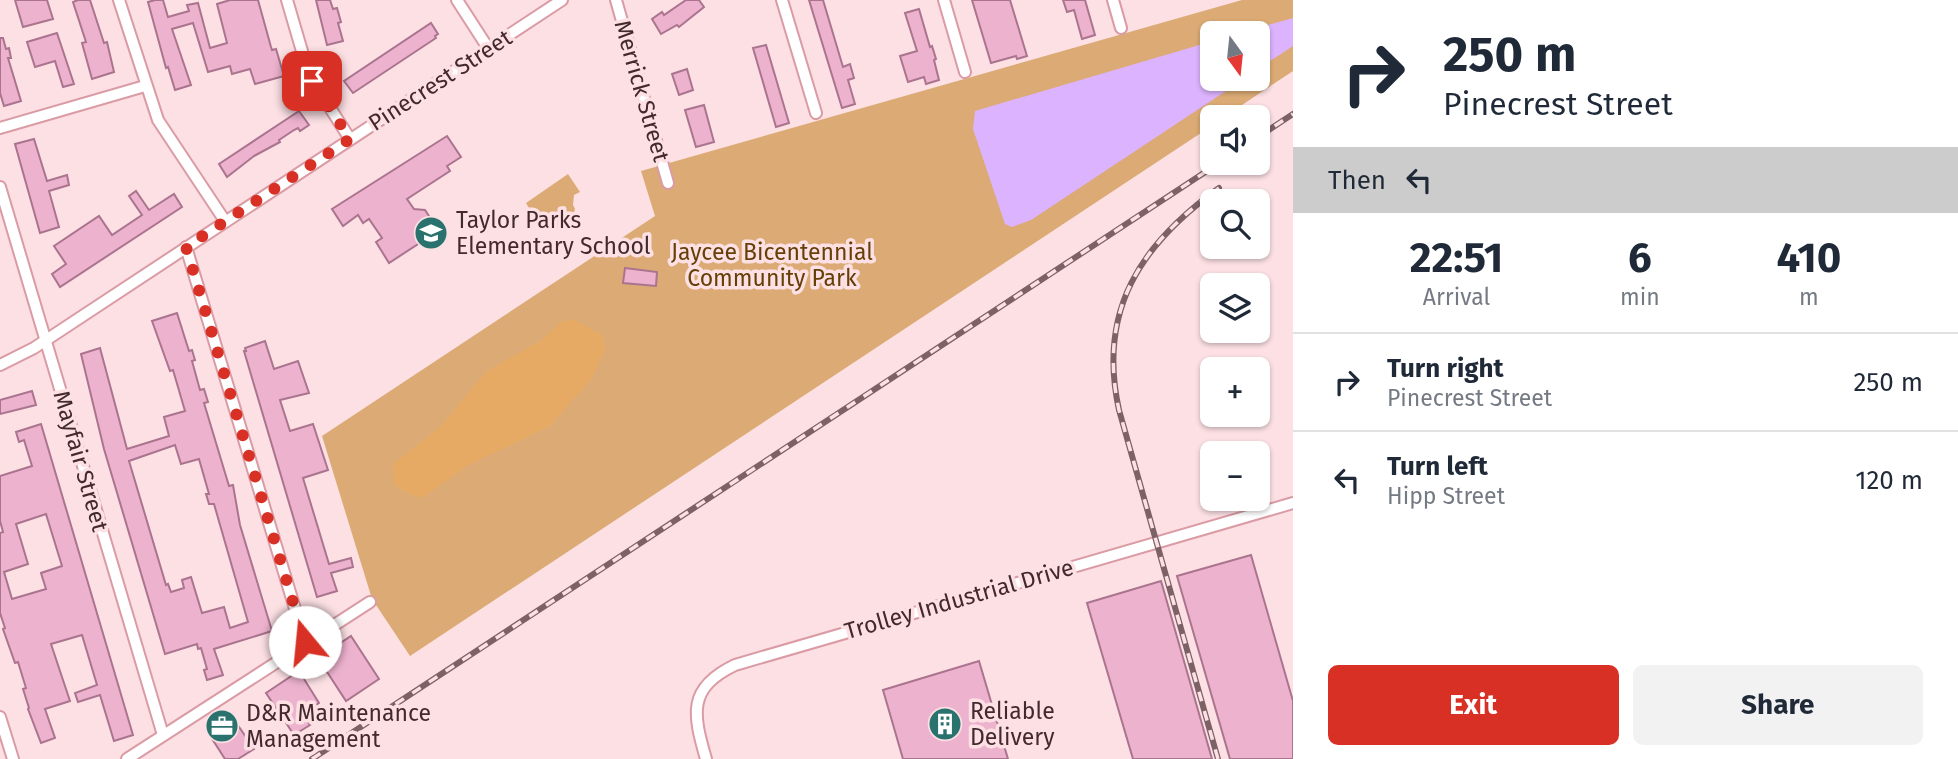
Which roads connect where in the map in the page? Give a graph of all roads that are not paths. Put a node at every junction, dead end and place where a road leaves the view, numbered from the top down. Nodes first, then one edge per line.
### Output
1 (118, 0) edge
2 (287, 0) edge
3 (457, 0) edge
4 (562, 0) edge
5 (616, 0) edge
6 (782, 0) edge
7 (944, 0) edge
8 (1113, 0) edge
9 (1121, 29) dead end
10 (488, 48) junction
11 (965, 72) dead end
12 (145, 86) junction
13 (816, 113) dead end
14 (0, 128) edge
15 (350, 139) junction
16 (668, 183) dead end
17 (0, 187) edge
18 (225, 221) junction
19 (186, 247) junction
20 (46, 340) junction
21 (0, 365) edge
22 (1293, 503) edge
23 (370, 601) dead end
24 (305, 642) junction
25 (0, 717) edge
26 (163, 736) junction
27 (13, 759) edge
28 (127, 759) edge
29 (706, 759) edge

1 - 12 street
2 - 15 street
3 - 10 street
4 - 10 street, Pinecrest Street
5 - 16 street, Merrick Street
6 - 13 street
7 - 11 street
8 - 9 street
10 - 15 street, Pinecrest Street
12 - 14 street
12 - 18 street
15 - 18 street, Pinecrest Street
17 - 20 street, Mayfair Street
18 - 19 street, Pinecrest Street
19 - 20 street, Pinecrest Street
19 - 24 street
20 - 21 street, Pinecrest Street
20 - 26 street, Mayfair Street
22 - 29 street, Trolley Industrial Drive
23 - 24 street
24 - 26 street
25 - 27 street
26 - 28 street

